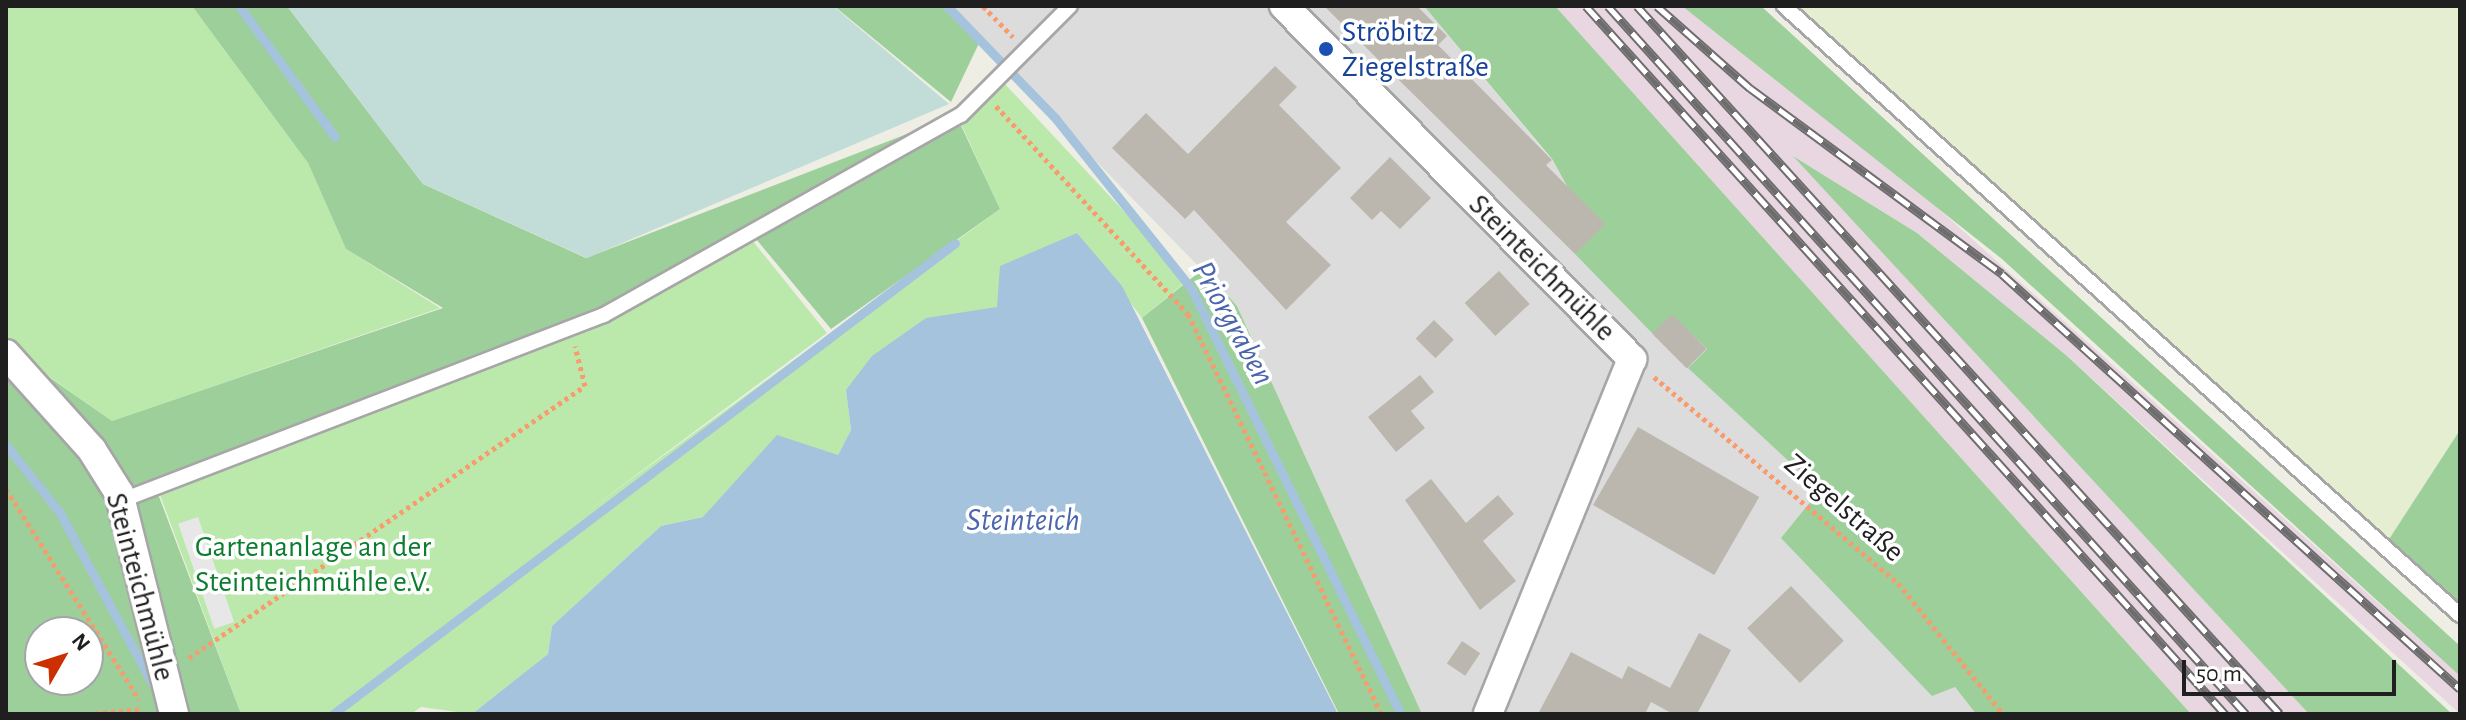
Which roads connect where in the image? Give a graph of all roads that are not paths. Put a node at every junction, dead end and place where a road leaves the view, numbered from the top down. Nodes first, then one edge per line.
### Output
1 (1070, 6) edge
2 (1284, 6) edge
3 (1784, 6) edge
4 (6, 354) edge
5 (120, 501) junction
6 (2460, 615) edge
7 (174, 714) edge
8 (1488, 714) edge

1 - 5 lane
2 - 8 street, Steinteichmühle
3 - 6 lane
4 - 5 street, Steinteichmühle
5 - 7 street, Steinteichmühle

